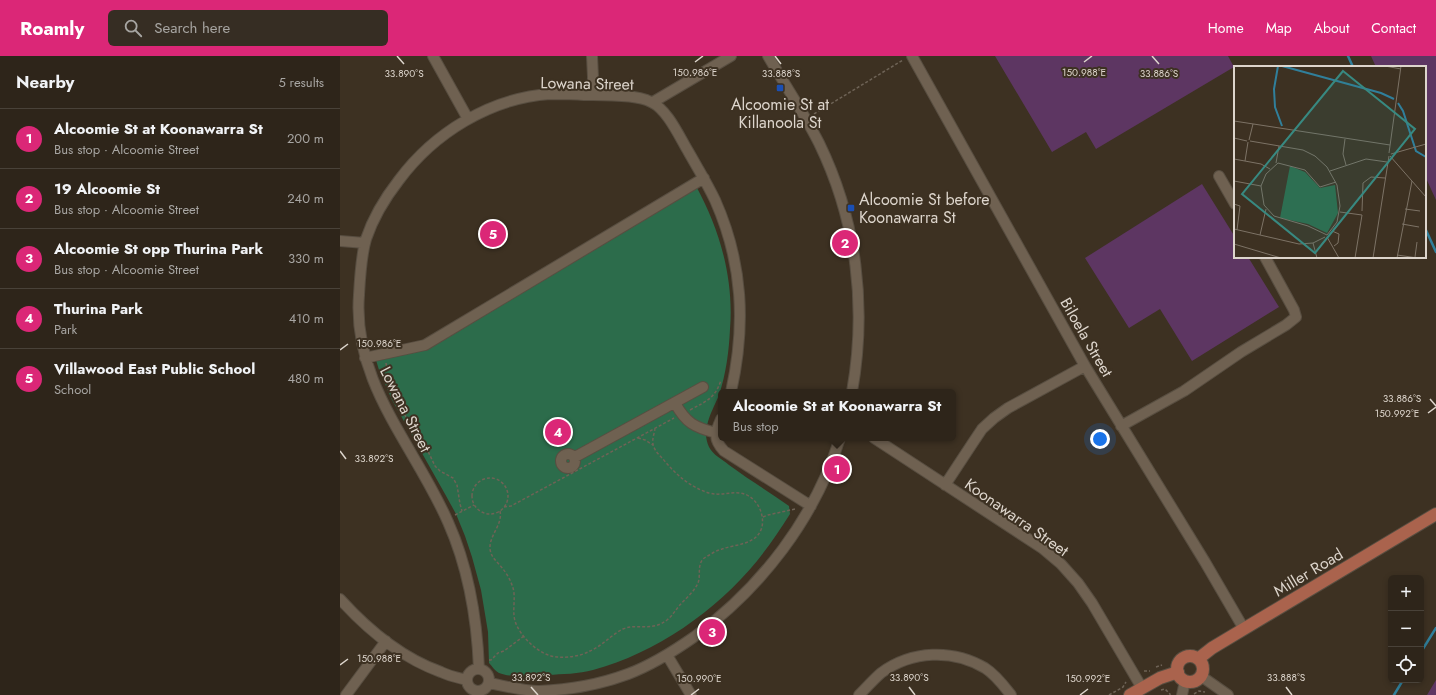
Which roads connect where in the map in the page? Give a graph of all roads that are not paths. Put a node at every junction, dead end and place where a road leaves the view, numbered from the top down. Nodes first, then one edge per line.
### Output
1 (433, 56) edge
2 (592, 56) edge
3 (731, 56) edge
4 (768, 56) edge
5 (908, 58) edge
6 (592, 95) junction
7 (653, 102) junction
8 (468, 119) junction
9 (1219, 176) dead end
10 (704, 178) junction
11 (1234, 202) edge
12 (340, 241) edge
13 (365, 243) junction
14 (1266, 258) edge
15 (365, 358) junction
16 (1085, 366) junction
17 (703, 387) dead end
18 (732, 389) edge
19 (852, 389) edge
20 (675, 403) junction
21 (1122, 426) junction
22 (718, 427) edge
23 (716, 432) junction
24 (839, 441) edge
25 (879, 441) edge
26 (575, 457) dead end
27 (945, 485) junction
28 (811, 506) junction
29 (1436, 514) edge
30 (340, 599) edge
31 (1244, 629) junction
32 (386, 641) junction
33 (667, 654) junction
34 (1198, 659) junction
35 (479, 669) junction
36 (1181, 676) junction
37 (1201, 676) junction
38 (467, 680) junction
39 (489, 683) junction
40 (1142, 688) junction
41 (476, 693) edge
42 (532, 693) edge
43 (346, 695) edge
44 (691, 695) edge
45 (858, 695) edge
46 (1011, 695) edge
47 (1130, 695) edge
48 (1182, 695) edge
49 (1228, 695) edge

1 - 8 street
2 - 6 street
3 - 7 street
4 - 19 street
5 - 16 street, Biloela Street
6 - 7 street, Lowana Street
6 - 8 street, Lowana Street
7 - 10 street, Lowana Street
8 - 13 street, Lowana Street
9 - 11 street
10 - 15 street
10 - 18 street, Lowana Street
12 - 13 street
13 - 15 street, Lowana Street
14 - 21 street
15 - 35 street, Lowana Street
16 - 21 street, Biloela Street
16 - 27 street
17 - 20 street
20 - 23 street
20 - 26 street
21 - 31 street, Biloela Street
22 - 23 street
23 - 28 street
24 - 28 street
25 - 27 street, Koonawarra Street
27 - 40 street, Koonawarra Street
28 - 33 street
29 - 31 main road, Miller Road
30 - 32 street
31 - 34 main road, Miller Road
32 - 38 street
32 - 43 street
33 - 42 street
33 - 44 street
34 - 36 main road
34 - 37 main road
35 - 38 street
35 - 39 street
36 - 37 main road
36 - 40 main road
36 - 48 street
37 - 49 street
38 - 41 street
39 - 41 street
39 - 42 street
40 - 47 main road
45 - 46 street

